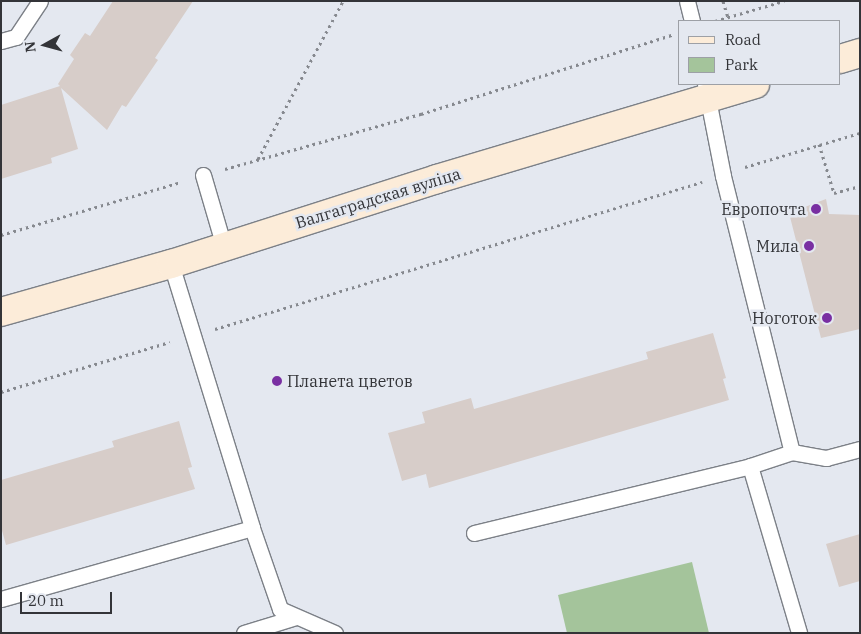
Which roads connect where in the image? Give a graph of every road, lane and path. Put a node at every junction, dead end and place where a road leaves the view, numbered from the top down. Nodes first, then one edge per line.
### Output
1 (40, 1) edge
2 (343, 1) edge
3 (688, 1) edge
4 (723, 1) edge
5 (784, 1) edge
6 (728, 17) junction
7 (692, 20) edge
8 (717, 20) edge
9 (678, 33) edge
10 (1, 42) edge
11 (860, 53) edge
12 (841, 59) edge
13 (747, 85) edge
14 (707, 90) edge
15 (860, 133) edge
16 (819, 144) junction
17 (257, 159) junction
18 (203, 175) junction
19 (722, 176) junction
20 (860, 186) edge
21 (1, 235) edge
22 (224, 247) junction
23 (171, 264) junction
24 (1, 312) edge
25 (192, 335) junction
26 (1, 392) edge
27 (860, 449) edge
28 (792, 452) junction
29 (750, 466) junction
30 (252, 528) junction
31 (474, 533) dead end
32 (1, 599) edge
33 (296, 617) junction
34 (244, 633) edge
35 (335, 633) edge
36 (799, 633) edge

1 - 10 lane
2 - 17 path
3 - 7 lane
4 - 6 path
5 - 6 path
6 - 8 path
9 - 17 path
11 - 12 main road
13 - 14 main road, Валгаградская вуліца
14 - 19 lane
14 - 22 main road, Валгаградская вуліца
15 - 16 path
16 - 19 path
16 - 20 path
17 - 18 path
18 - 21 path
18 - 22 lane
19 - 25 path
19 - 28 lane
22 - 23 main road, Валгаградская вуліца
23 - 24 main road, Валгаградская вуліца
23 - 25 lane
25 - 26 path
25 - 30 lane
27 - 28 lane
28 - 29 lane
29 - 31 lane
29 - 36 lane
30 - 32 lane
30 - 33 lane
33 - 34 lane
33 - 35 lane

